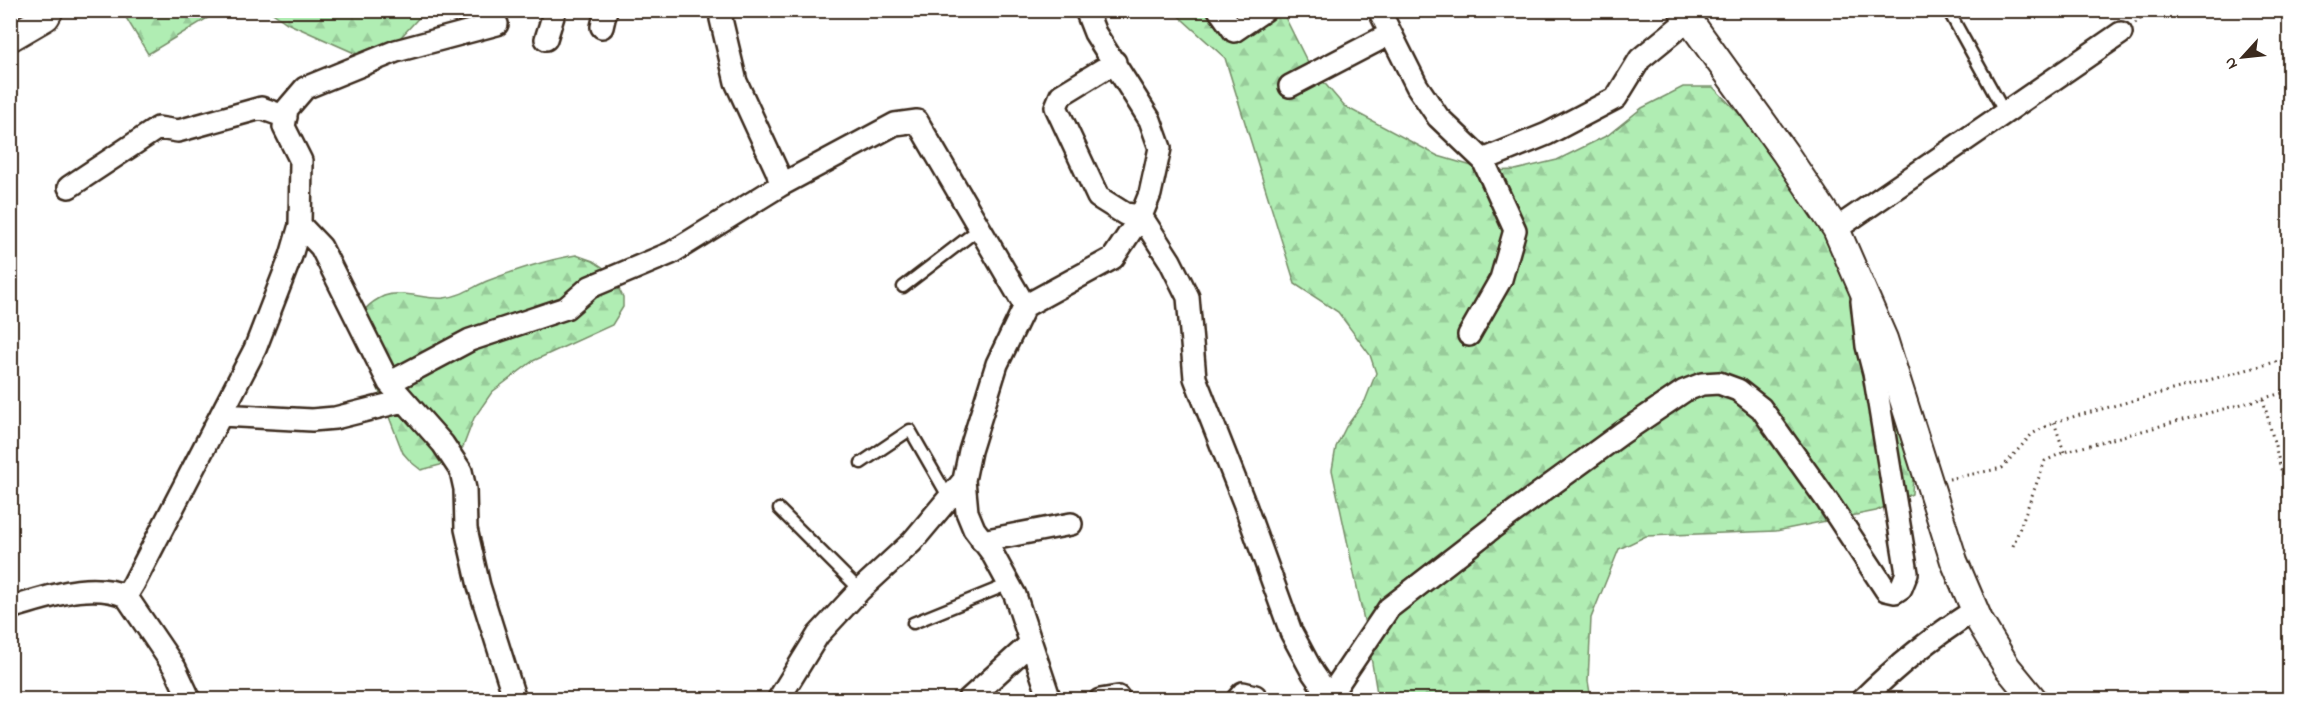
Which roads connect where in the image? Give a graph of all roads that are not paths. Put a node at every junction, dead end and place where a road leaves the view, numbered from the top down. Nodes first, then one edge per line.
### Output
1 (50, 10) edge
2 (555, 10) edge
3 (723, 10) edge
4 (1086, 10) edge
5 (1219, 10) edge
6 (1265, 10) edge
7 (1379, 10) edge
8 (1948, 10) edge
9 (1685, 15) edge
10 (497, 24) dead end
11 (2121, 33) dead end
12 (1390, 34) junction
13 (10, 38) edge
14 (546, 39) dead end
15 (1115, 62) junction
16 (1290, 86) dead end
17 (2005, 113) junction
18 (286, 117) junction
19 (1483, 160) junction
20 (782, 185) junction
21 (69, 187) dead end
22 (1141, 216) junction
23 (300, 225) junction
24 (980, 228) junction
25 (1836, 229) junction
26 (1859, 279) junction
27 (903, 287) dead end
28 (1025, 306) junction
29 (1469, 335) dead end
30 (389, 383) junction
31 (403, 401) junction
32 (221, 416) junction
33 (861, 463) dead end
34 (964, 480) junction
35 (949, 498) junction
36 (779, 509) dead end
37 (1071, 524) dead end
38 (982, 541) junction
39 (1009, 585) junction
40 (860, 590) junction
41 (126, 596) junction
42 (10, 608) edge
43 (1975, 610) junction
44 (913, 623) dead end
45 (1031, 643) junction
46 (1328, 698) edge
47 (190, 699) edge
48 (515, 699) edge
49 (778, 699) edge
50 (968, 699) edge
51 (1050, 699) edge
52 (1100, 699) edge
53 (1120, 699) edge
54 (1237, 699) edge
55 (1257, 699) edge
56 (1862, 699) edge
57 (2034, 699) edge

1 - 13 street
2 - 14 street
3 - 20 street
4 - 15 street
5 - 6 street
7 - 12 street
8 - 17 lane
9 - 19 street
9 - 25 street
10 - 18 street
11 - 17 street
12 - 16 street
12 - 19 street
15 - 22 street
15 - 22 street
17 - 25 street
18 - 21 street
18 - 23 street
19 - 29 street
20 - 24 street
20 - 30 street
22 - 28 street
22 - 46 street
23 - 30 street
23 - 32 street
24 - 27 lane
24 - 28 street
25 - 26 street
26 - 43 street
26 - 46 street
28 - 34 street
30 - 31 street
31 - 32 street
31 - 48 street
32 - 41 street
33 - 35 lane
34 - 35 street
34 - 38 street
35 - 40 street
36 - 40 lane
37 - 38 street
38 - 39 street
39 - 44 lane
39 - 45 street
40 - 49 street
41 - 42 street
41 - 47 street
43 - 56 street
43 - 57 street
45 - 50 street
45 - 51 street
52 - 53 street
54 - 55 street

